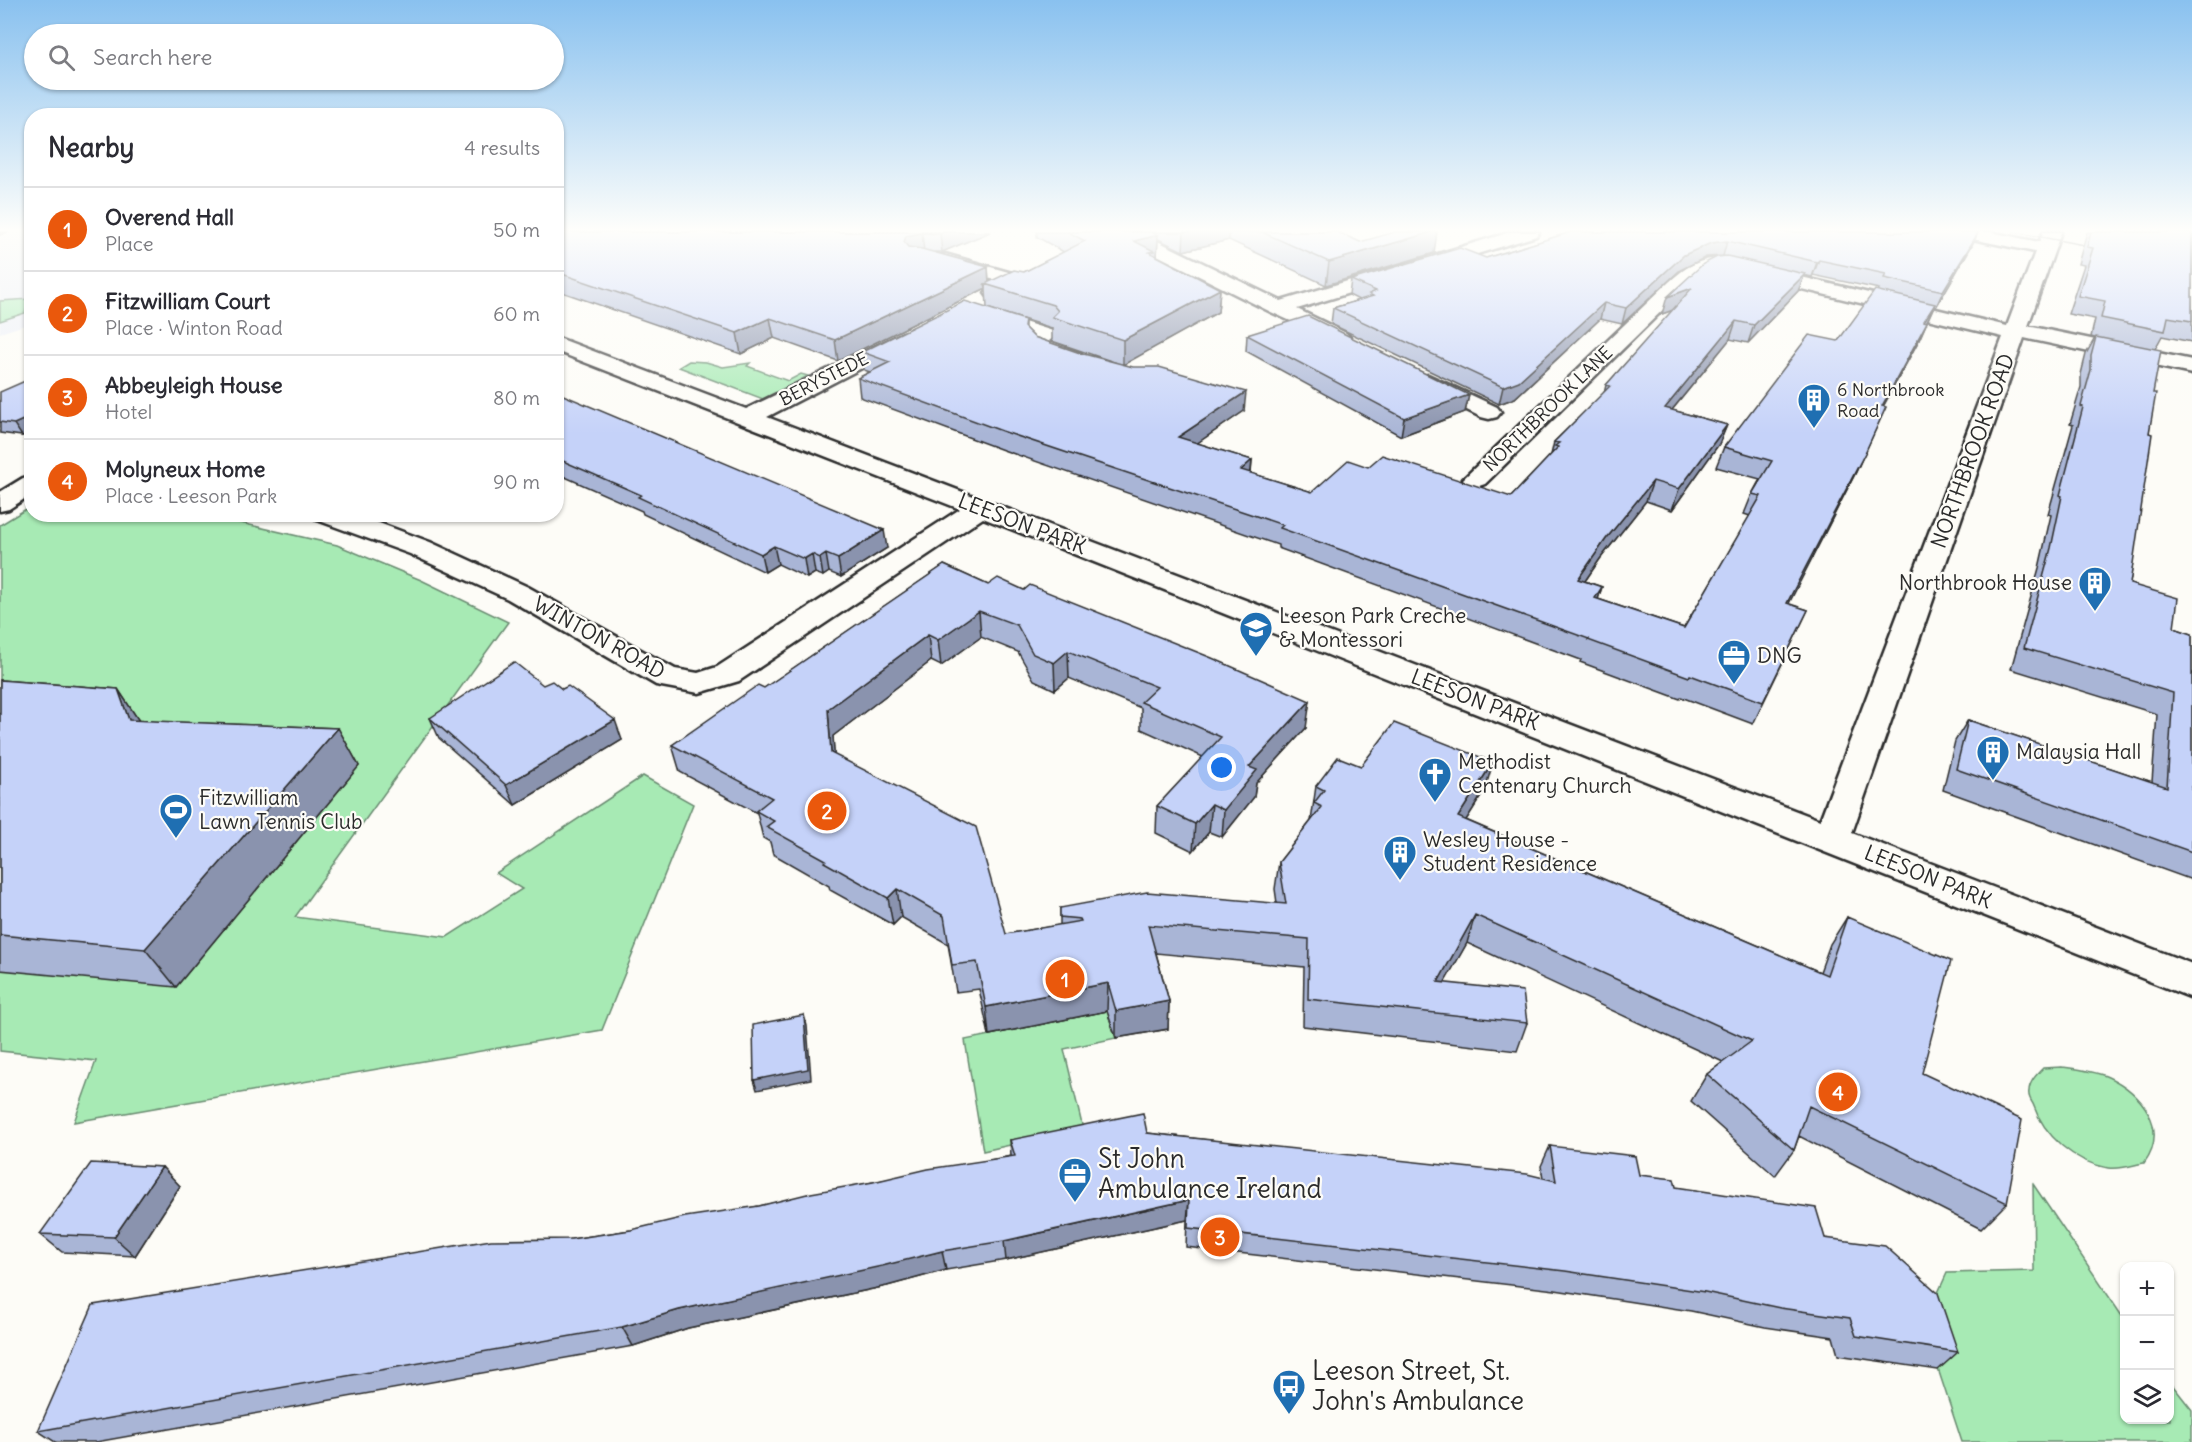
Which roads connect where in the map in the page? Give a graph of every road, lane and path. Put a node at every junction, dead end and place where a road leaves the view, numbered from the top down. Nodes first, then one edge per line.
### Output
1 (983, 299) edge
2 (1260, 299) edge
3 (1307, 299) edge
4 (1661, 299) edge
5 (1875, 299) edge
6 (2028, 299) edge
7 (1278, 308) junction
8 (923, 329) edge
9 (2016, 332) junction
10 (564, 346) edge
11 (1360, 348) edge
12 (1097, 366) edge
13 (2192, 367) edge
14 (1413, 374) edge
15 (1489, 412) dead end
16 (748, 417) junction
17 (1476, 479) dead end
18 (24, 488) edge
19 (0, 503) edge
20 (980, 508) junction
21 (351, 522) edge
22 (1831, 839) junction
23 (2192, 981) edge

1 - 12 street
2 - 7 street
3 - 7 street
4 - 17 street, NORTHBROOK LANE
5 - 9 street, NORTHBROOK LANE
6 - 9 street, NORTHBROOK ROAD
7 - 11 street
8 - 16 street, BERYSTEDE
9 - 13 street, NORTHBROOK LANE
9 - 22 street, NORTHBROOK ROAD
10 - 16 street, LEESON PARK
14 - 15 street
16 - 20 street, LEESON PARK
18 - 19 street
20 - 21 street, WINTON ROAD
20 - 22 street, LEESON PARK
22 - 23 street, LEESON PARK

